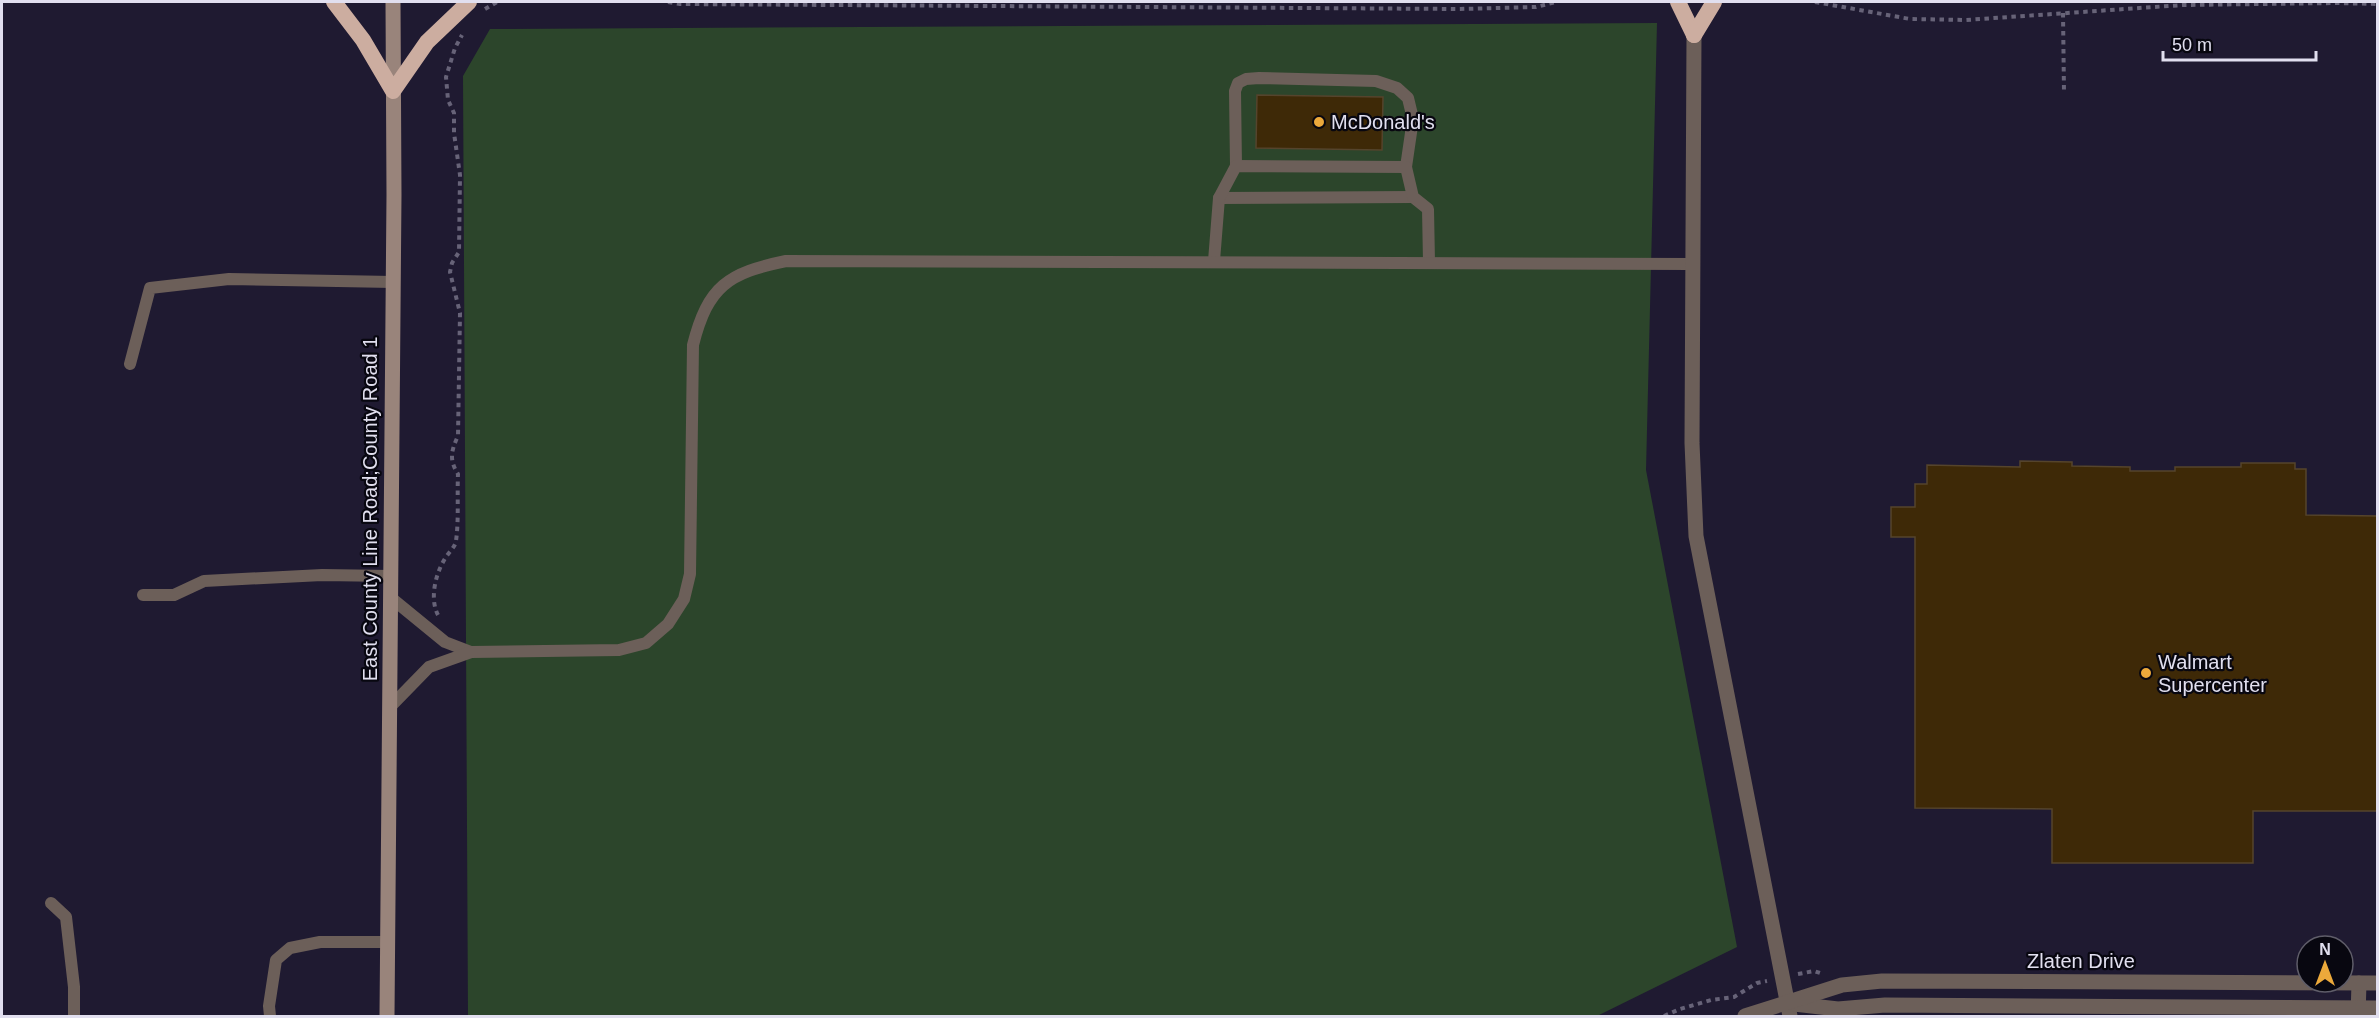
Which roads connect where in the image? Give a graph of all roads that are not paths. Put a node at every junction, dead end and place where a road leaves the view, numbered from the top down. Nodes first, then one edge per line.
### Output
1 (334, 2) edge
2 (393, 2) edge
3 (469, 2) edge
4 (1678, 2) edge
5 (1714, 2) edge
6 (1694, 34) junction
7 (393, 91) junction
8 (1236, 166) junction
9 (1406, 167) junction
10 (1413, 197) junction
11 (1219, 198) junction
12 (1214, 261) junction
13 (1429, 262) junction
14 (1693, 264) junction
15 (393, 282) junction
16 (130, 364) dead end
17 (391, 576) junction
18 (143, 595) dead end
19 (390, 597) junction
20 (471, 652) junction
21 (390, 707) junction
22 (51, 903) dead end
23 (388, 942) junction
24 (2359, 983) junction
25 (2378, 983) edge
26 (2378, 1008) edge
27 (1789, 1010) edge
28 (2358, 1012) edge
29 (74, 1017) edge
30 (270, 1017) edge
31 (387, 1017) edge
32 (1745, 1017) edge

1 - 7 highway
2 - 7 main road, East County Line Road;County Road 1
3 - 7 highway
4 - 6 highway
5 - 6 highway
6 - 14 street
7 - 15 main road, East County Line Road;County Road 1
8 - 9 lane
8 - 9 lane
8 - 11 lane
9 - 10 lane
10 - 11 lane
10 - 13 lane
11 - 12 lane
12 - 13 lane
12 - 20 lane
13 - 14 lane
14 - 27 street
15 - 16 lane
15 - 17 main road, East County Line Road;County Road 1
17 - 18 lane
17 - 19 main road, East County Line Road;County Road 1
19 - 20 lane
19 - 21 main road, East County Line Road;County Road 1
20 - 21 lane
21 - 23 main road, East County Line Road;County Road 1
22 - 29 lane
23 - 30 lane
23 - 31 main road, East County Line Road;County Road 1
24 - 25 street, Zlaten Drive
24 - 27 street, Zlaten Drive
24 - 28 street
26 - 28 street, Zlaten Drive
27 - 28 street, Zlaten Drive
27 - 32 street, Zlaten Drive

